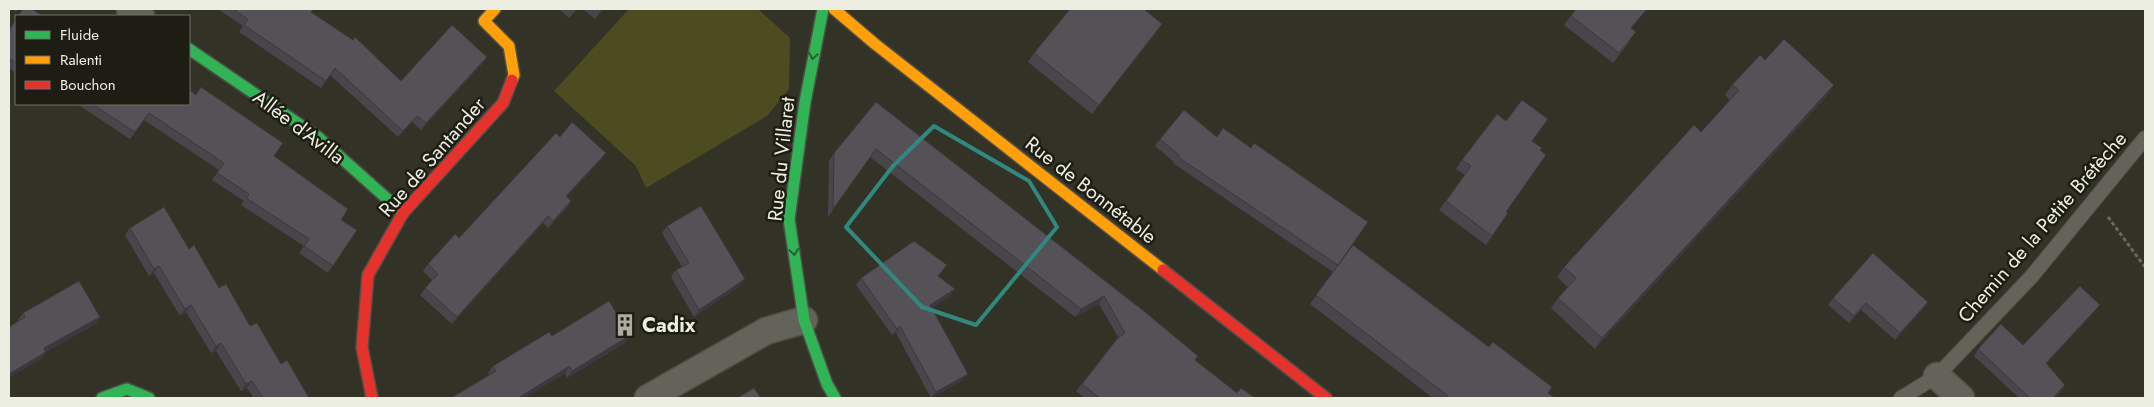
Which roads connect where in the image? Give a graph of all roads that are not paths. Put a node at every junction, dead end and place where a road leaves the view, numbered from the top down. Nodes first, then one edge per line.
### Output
1 (495, 9) edge
2 (823, 9) edge
3 (834, 9) edge
4 (190, 49) edge
5 (2145, 138) edge
6 (403, 214) junction
7 (804, 320) junction
8 (1937, 376) junction
9 (102, 398) edge
10 (148, 398) edge
11 (372, 398) edge
12 (648, 398) edge
13 (835, 398) edge
14 (1326, 398) edge
15 (1901, 398) edge
16 (1961, 398) edge

1 - 6 street, Rue de Santander
2 -> 7 street, Rue du Villaret
3 - 14 street, Rue de Bonnétable
4 - 6 street, Allée d'Avilla
5 - 8 lane, Chemin de la Petite Brétèche
6 - 11 street, Rue de Santander
7 - 12 street
7 - 13 street, Rue du Villaret
8 - 15 lane, Chemin de la Petite Brétèche
8 - 16 street
9 - 10 street

